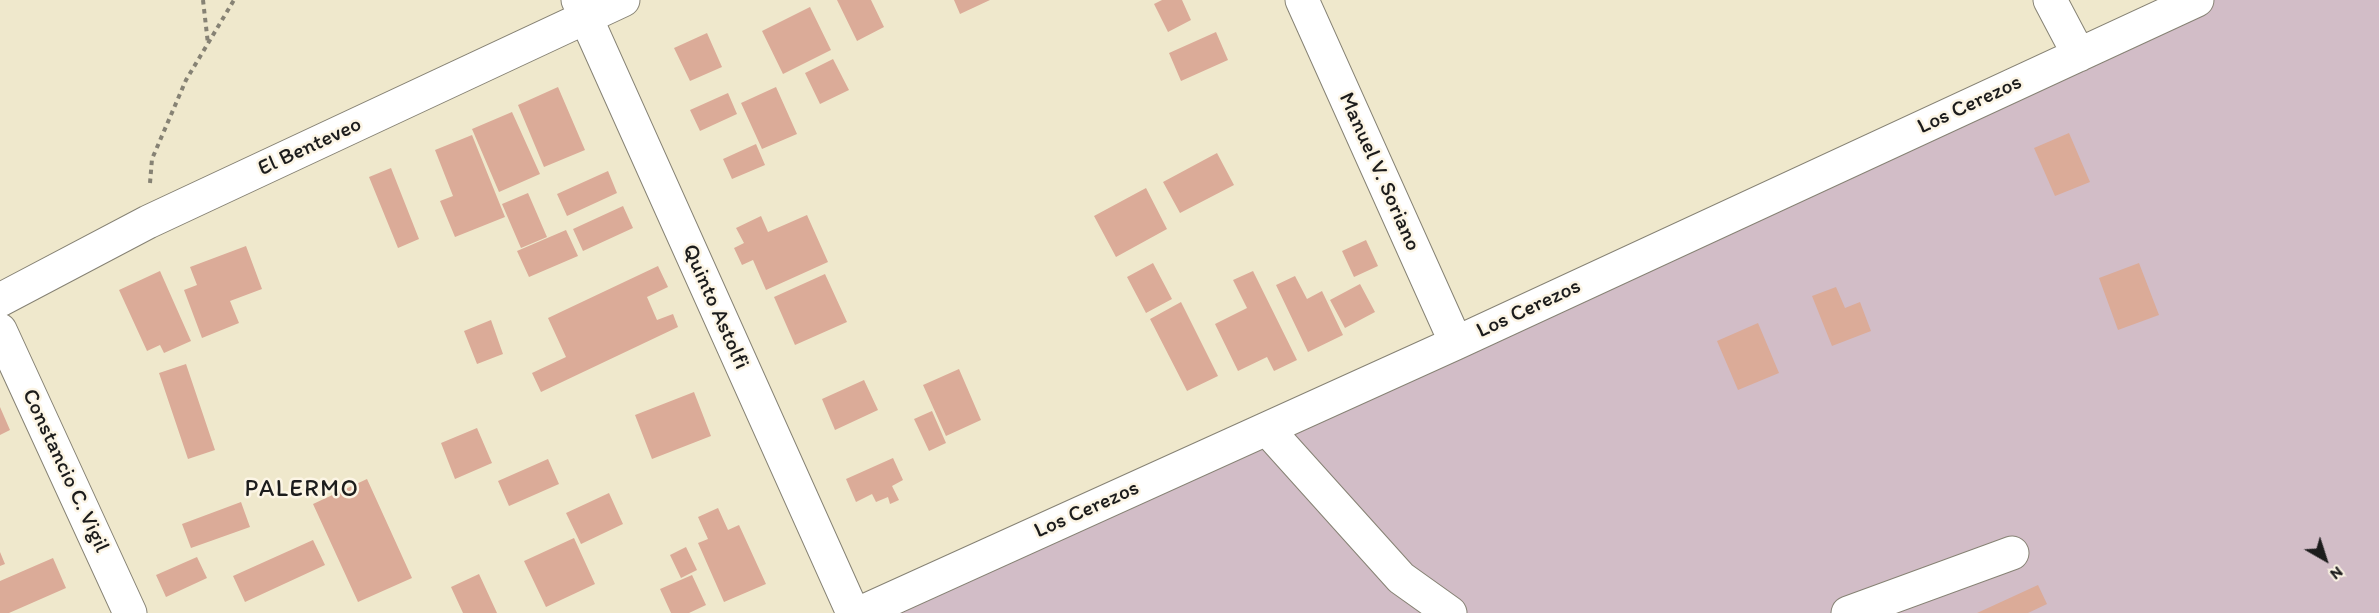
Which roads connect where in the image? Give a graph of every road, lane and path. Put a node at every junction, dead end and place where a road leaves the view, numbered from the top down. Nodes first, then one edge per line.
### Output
1 (203, 0) edge
2 (234, 0) edge
3 (623, 0) edge
4 (1302, 0) edge
5 (2050, 0) edge
6 (2197, 0) edge
7 (581, 9) edge
8 (208, 45) junction
9 (2079, 55) junction
10 (148, 222) junction
11 (0, 300) edge
12 (0, 330) edge
13 (1456, 344) junction
14 (1267, 429) junction
15 (2012, 553) dead end
16 (130, 613) edge
17 (853, 613) edge
18 (860, 613) edge
19 (1450, 613) edge
20 (1848, 613) edge

1 - 8 path
2 - 8 path
3 - 7 street, El Benteveo
4 - 13 street, Manuel V. Soriano
5 - 9 street
6 - 9 street, Los Cerezos
7 - 10 street, El Benteveo
7 - 17 street, Quinto Astolfi
8 - 10 path
9 - 13 street, Los Cerezos
10 - 11 street, El Benteveo
12 - 16 street, Constancio C. Vigil
13 - 14 street, Los Cerezos
14 - 18 street, Los Cerezos
14 - 19 street
15 - 20 street

